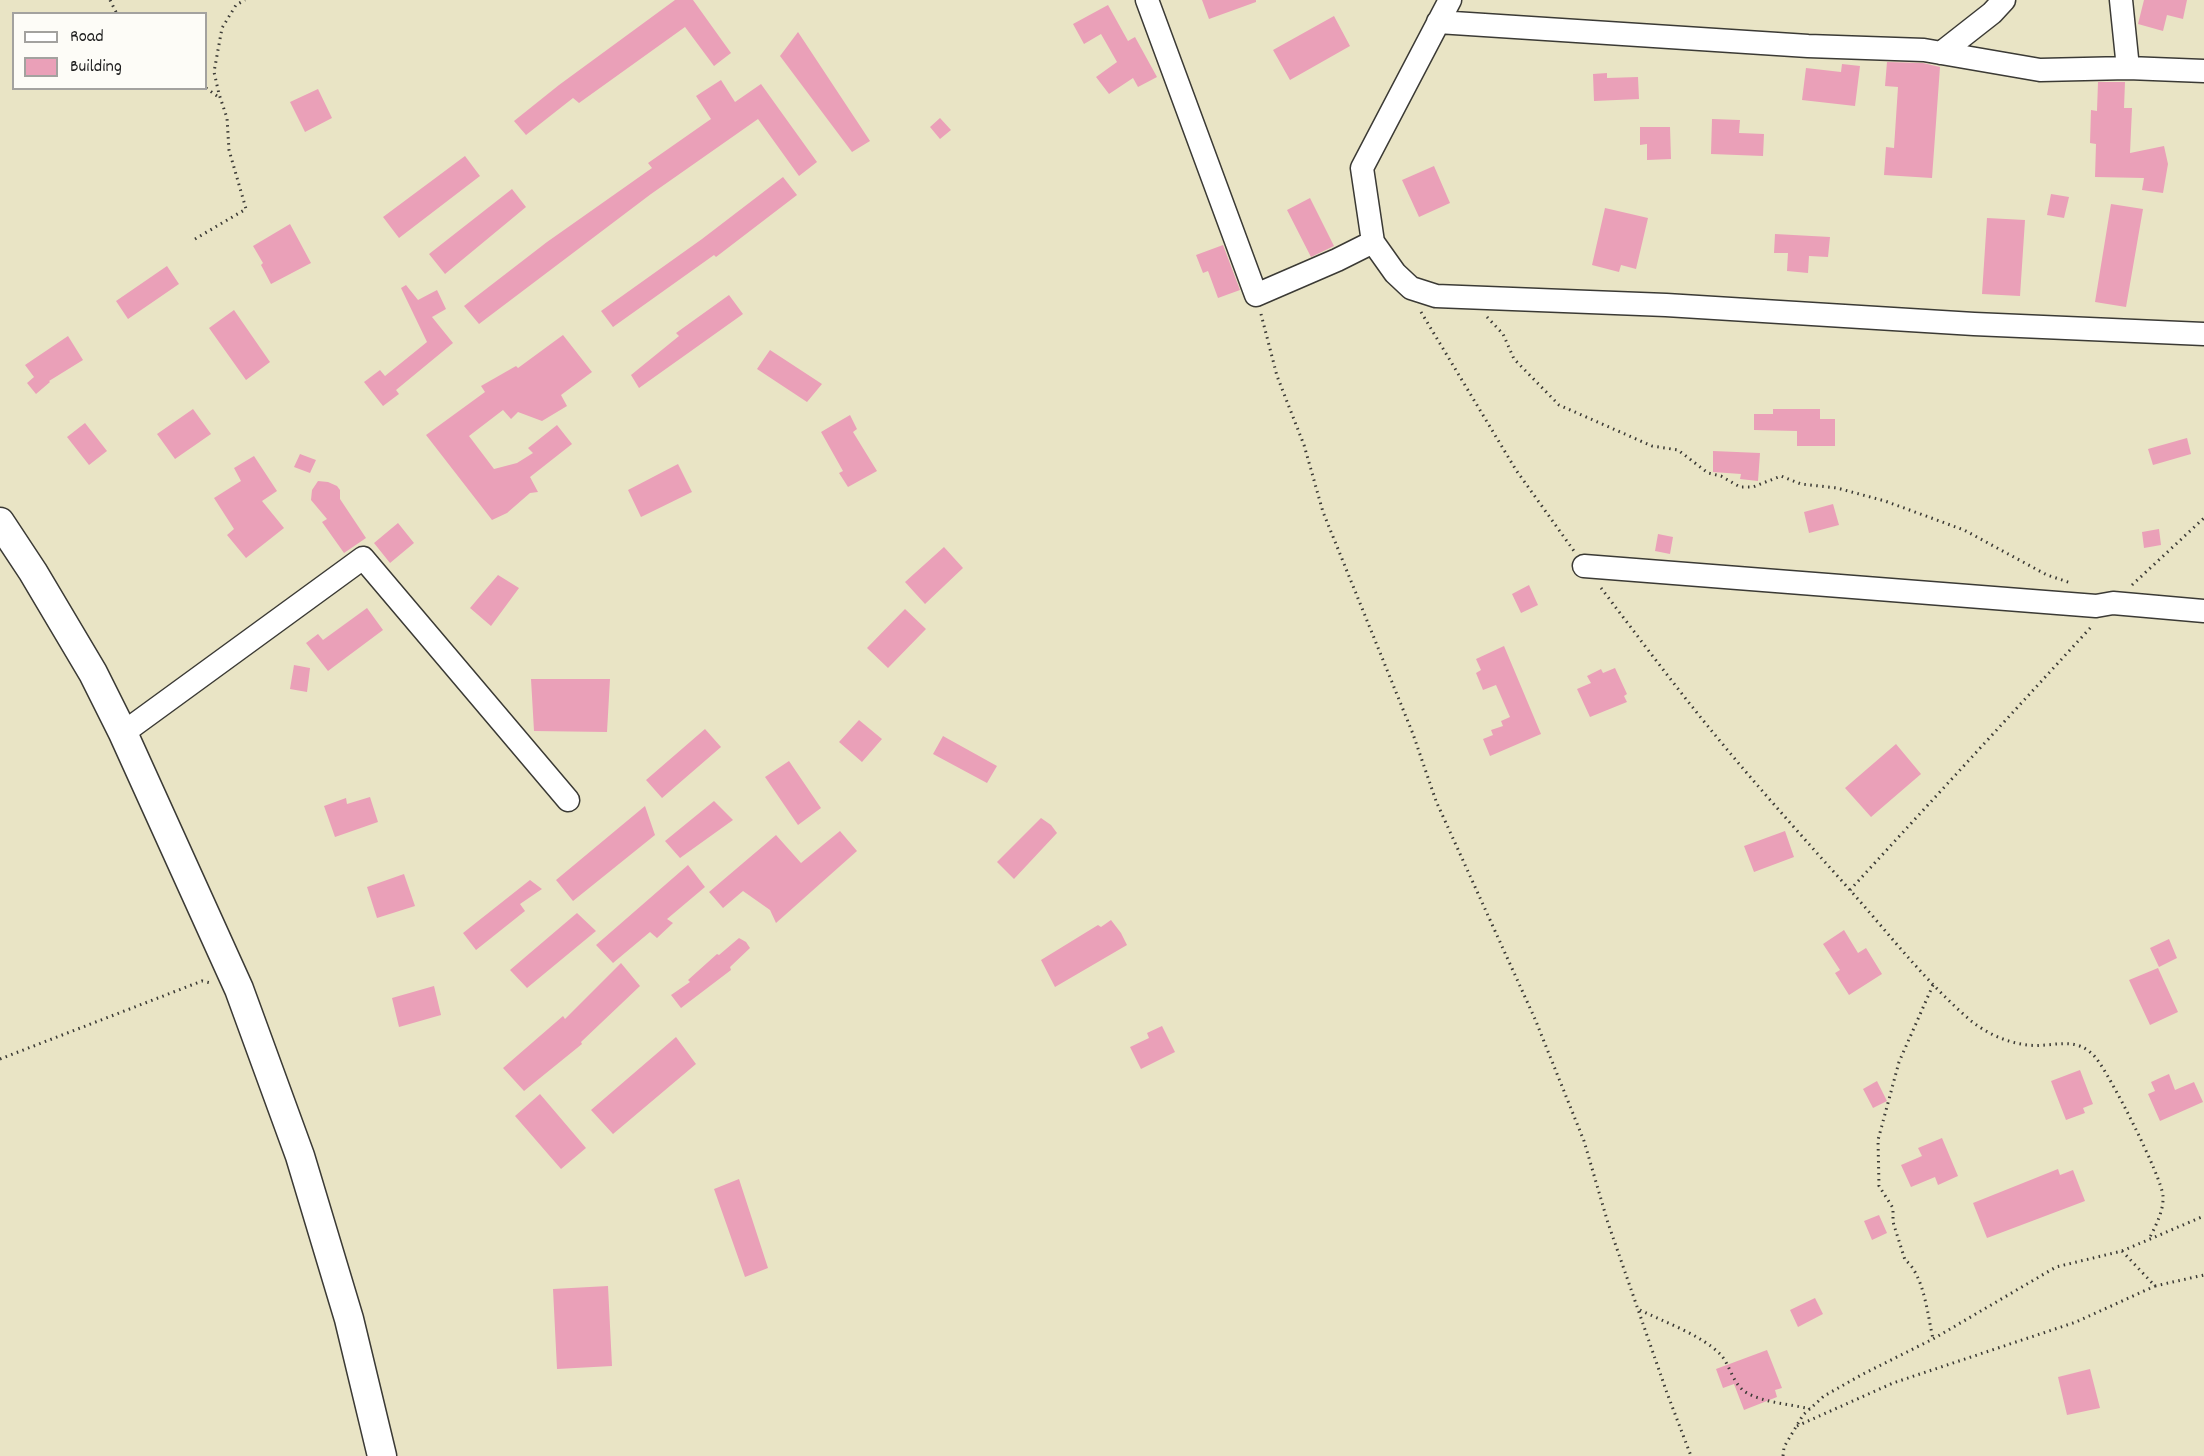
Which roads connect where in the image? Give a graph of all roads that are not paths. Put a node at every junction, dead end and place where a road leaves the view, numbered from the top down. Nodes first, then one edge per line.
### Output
1 (1147, 0) edge
2 (1450, 0) edge
3 (2004, 0) edge
4 (2121, 0) edge
5 (1438, 22) junction
6 (1941, 53) junction
7 (2128, 68) junction
8 (2204, 70) edge
9 (1372, 242) junction
10 (2204, 334) edge
11 (0, 522) edge
12 (1584, 566) road end
13 (2204, 611) edge
14 (123, 733) junction
15 (568, 800) dead end
16 (382, 1456) edge

1 - 9 street
2 - 5 street
3 - 6 street
4 - 7 street
5 - 6 street
5 - 9 street
6 - 7 street
7 - 8 street
9 - 10 street
11 - 14 main road
12 - 13 street
14 - 15 street
14 - 16 main road

